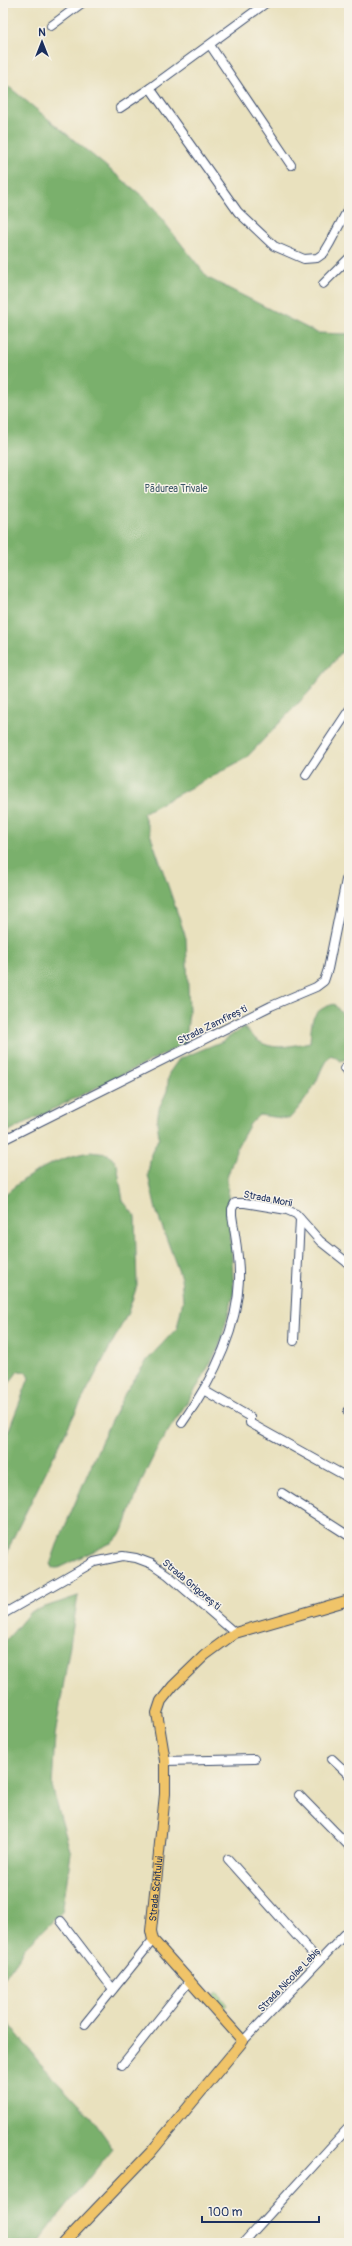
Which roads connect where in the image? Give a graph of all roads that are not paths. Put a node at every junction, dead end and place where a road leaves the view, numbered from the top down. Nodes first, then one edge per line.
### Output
1 (82, 3) edge
2 (266, 3) edge
3 (51, 26) dead end
4 (210, 45) junction
5 (150, 88) junction
6 (120, 108) dead end
7 (291, 165) dead end
8 (349, 207) edge
9 (349, 258) edge
10 (323, 284) dead end
11 (349, 710) edge
12 (306, 775) dead end
13 (349, 865) edge
14 (3, 1140) edge
15 (300, 1219) junction
16 (349, 1264) edge
17 (294, 1341) dead end
18 (205, 1391) junction
19 (182, 1423) dead end
20 (349, 1478) edge
21 (282, 1493) dead end
22 (349, 1536) edge
23 (349, 1600) edge
24 (4, 1616) edge
25 (234, 1633) junction
26 (254, 1759) dead end
27 (332, 1759) dead end
28 (165, 1761) junction
29 (349, 1775) edge
30 (299, 1795) dead end
31 (349, 1846) edge
32 (228, 1859) dead end
33 (61, 1921) dead end
34 (349, 1930) edge
35 (154, 1940) junction
36 (319, 1961) junction
37 (190, 1980) junction
38 (113, 1989) junction
39 (84, 2024) dead end
40 (243, 2041) junction
41 (122, 2065) dead end
42 (349, 2127) edge
43 (64, 2243) edge
44 (243, 2243) edge

1 - 3 street
2 - 4 street
4 - 5 street
4 - 7 street
5 - 6 street
5 - 8 street
9 - 10 street
11 - 12 street
13 - 14 street, Strada Zamfirești
15 - 16 street, Strada Morii
15 - 17 street
15 - 18 street, Strada Morii
18 - 19 street
18 - 20 street
21 - 22 street
23 - 25 main road, Strada Schitului
24 - 25 street, Strada Grigorești
25 - 28 main road, Strada Schitului
26 - 28 street
27 - 29 street
28 - 35 main road, Strada Schitului
30 - 31 street
32 - 36 street
33 - 38 street
34 - 36 street, Strada Nicolae Labiș
35 - 37 main road
35 - 38 street
36 - 40 street, Strada Nicolae Labiș
37 - 40 main road
37 - 41 street
38 - 39 street
40 - 43 main road
42 - 44 street

